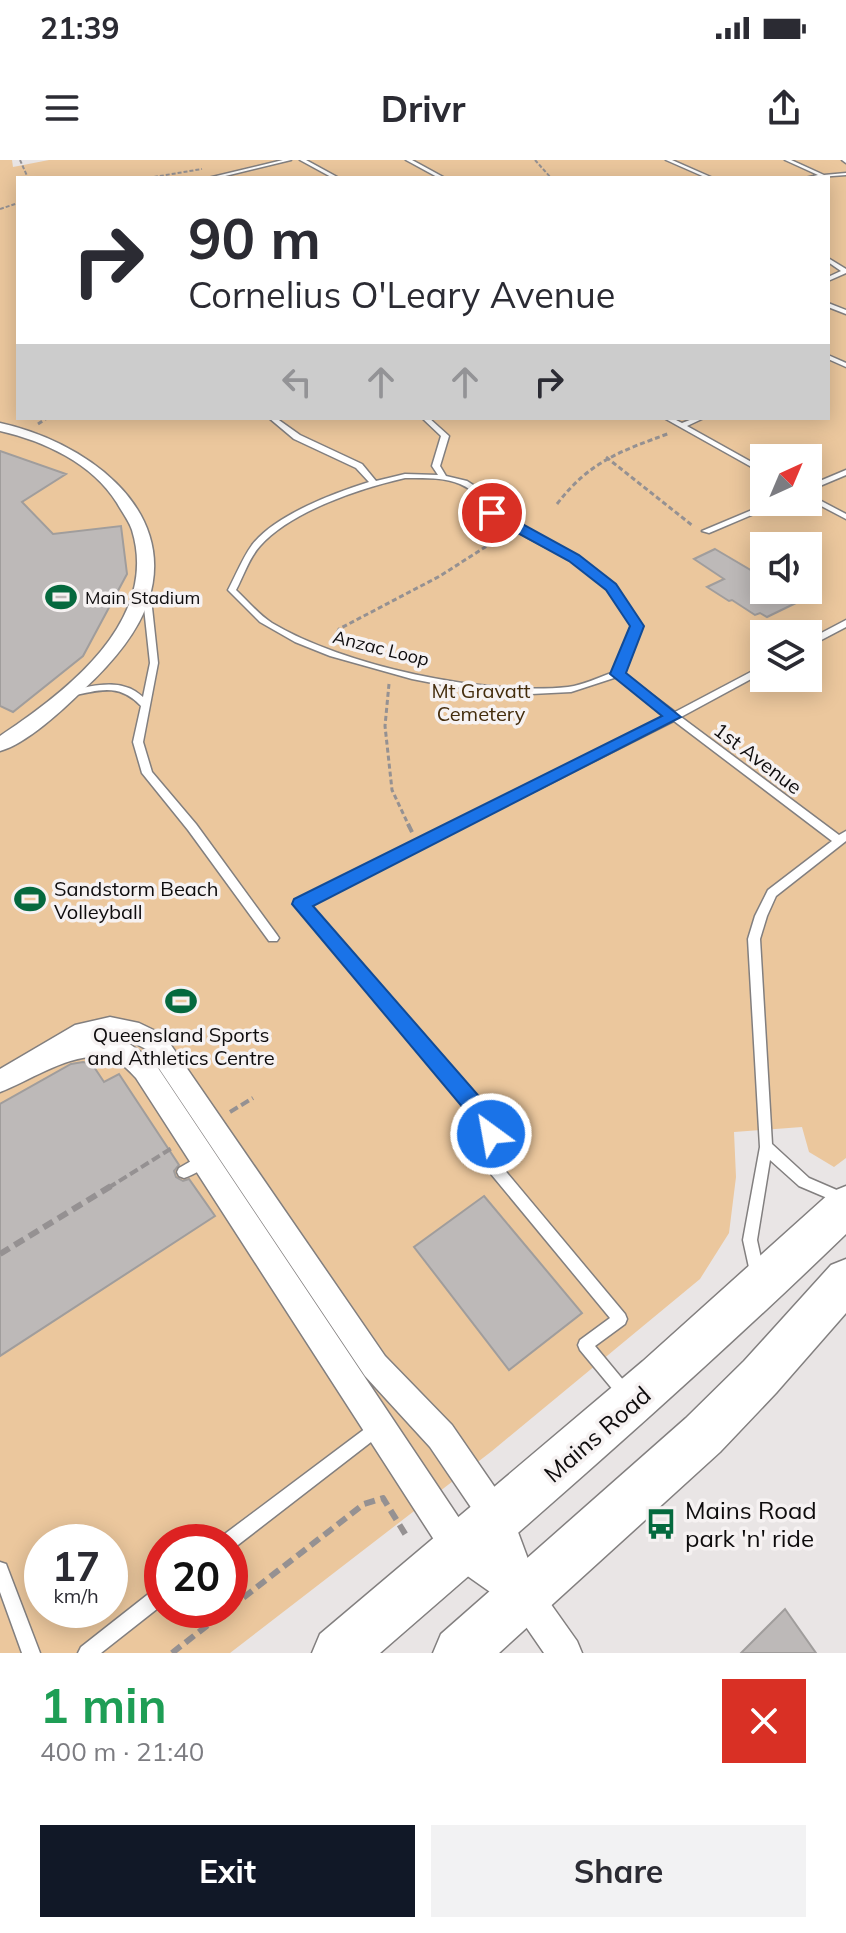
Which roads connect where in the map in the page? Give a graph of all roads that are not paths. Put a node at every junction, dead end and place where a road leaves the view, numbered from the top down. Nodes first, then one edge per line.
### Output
1 (289, 160) edge
2 (302, 160) edge
3 (668, 160) edge
4 (787, 160) edge
5 (410, 162) edge
6 (228, 174) junction
7 (846, 174) edge
8 (219, 176) edge
9 (232, 176) edge
10 (333, 176) edge
11 (439, 176) edge
12 (706, 176) edge
13 (823, 176) joint
14 (830, 260) edge
15 (830, 278) edge
16 (275, 420) edge
17 (427, 420) edge
18 (669, 420) edge
19 (697, 420) edge
20 (0, 427) edge
21 (679, 428) junction
22 (750, 465) edge
23 (846, 472) edge
24 (443, 476) junction
25 (372, 481) junction
26 (822, 483) edge
27 (822, 504) edge
28 (750, 513) edge
29 (846, 517) edge
30 (706, 531) road end
31 (145, 580) junction
32 (846, 623) edge
33 (822, 636) edge
34 (618, 674) junction
35 (750, 676) edge
36 (72, 693) junction
37 (144, 704) junction
38 (673, 717) junction
39 (0, 745) edge
40 (842, 838) edge
41 (273, 938) dead end
42 (0, 1081) edge
43 (766, 1147) junction
44 (201, 1154) junction
45 (846, 1203) edge
46 (846, 1280) edge
47 (761, 1287) junction
48 (632, 1403) junction
49 (379, 1427) junction
50 (248, 1527) edge
51 (480, 1535) junction
52 (0, 1570) edge
53 (525, 1596) junction
54 (144, 1608) edge
55 (31, 1653) edge
56 (87, 1653) edge
57 (339, 1653) edge
58 (460, 1653) edge
59 (565, 1653) edge

1 - 6 lane
2 - 10 lane
3 - 12 lane
4 - 13 lane
5 - 11 lane
6 - 8 lane
6 - 9 lane
7 - 13 lane
14 - 15 lane
16 - 25 lane
17 - 24 lane
18 - 21 lane
19 - 21 lane
20 - 31 street
21 - 22 lane
23 - 26 lane
24 - 25 lane, Anzac Loop
24 - 34 lane, Anzac Loop
25 - 34 lane, Anzac Loop
27 - 29 lane
28 - 30 lane
31 - 36 street
31 - 37 lane
32 - 33 lane
34 - 38 lane, 1st Avenue
35 - 38 lane
36 - 37 lane
36 - 39 street
37 - 41 lane
38 - 40 lane, 1st Avenue
38 - 48 lane
40 - 43 lane
42 - 44 street
43 - 45 lane
43 - 47 lane
44 - 49 street
44 - 51 street
45 - 47 main road, Mains Road
46 - 53 main road
47 - 48 main road, Mains Road
48 - 51 main road, Mains Road
49 - 50 lane
49 - 51 street
51 - 53 street
51 - 53 street
51 - 57 main road, Mains Road
52 - 55 lane
53 - 58 main road
53 - 59 street
54 - 56 lane

